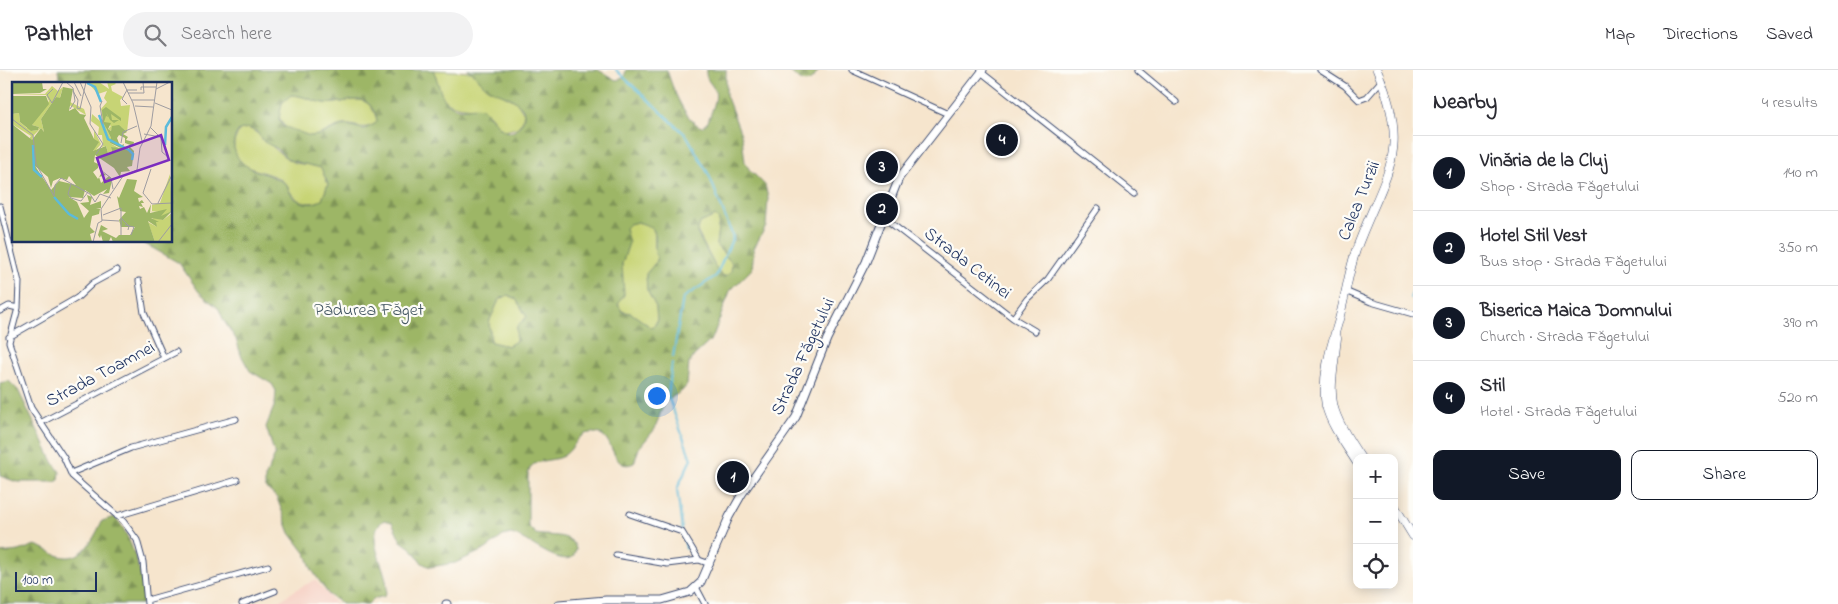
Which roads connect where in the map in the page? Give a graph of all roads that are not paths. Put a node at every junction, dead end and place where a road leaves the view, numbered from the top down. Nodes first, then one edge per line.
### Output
1 (852, 70) edge
2 (1138, 70) edge
3 (1320, 70) edge
4 (1377, 70) edge
5 (982, 71) edge
6 (1382, 80) junction
7 (1176, 102) dead end
8 (948, 114) junction
9 (1134, 193) dead end
10 (0, 206) edge
11 (1098, 208) dead end
12 (883, 217) junction
13 (117, 270) dead end
14 (139, 280) dead end
15 (1345, 291) junction
16 (18, 308) junction
17 (0, 312) edge
18 (1413, 314) edge
19 (1340, 316) junction
20 (1013, 318) junction
21 (1035, 331) dead end
22 (9, 338) junction
23 (176, 352) dead end
24 (164, 358) junction
25 (236, 418) dead end
26 (40, 423) junction
27 (1358, 454) edge
28 (1353, 456) edge
29 (71, 473) junction
30 (237, 480) dead end
31 (1398, 512) edge
32 (630, 514) dead end
33 (117, 516) junction
34 (1398, 519) edge
35 (1412, 536) edge
36 (616, 556) dead end
37 (699, 560) junction
38 (710, 564) junction
39 (268, 566) dead end
40 (696, 588) junction
41 (275, 591) dead end
42 (147, 602) edge
43 (624, 602) edge
44 (242, 604) edge
45 (559, 604) edge
46 (564, 604) edge
47 (705, 604) edge

1 - 8 street
2 - 7 street
3 - 6 street
4 - 6 main road, Calea Turzii
5 - 8 main road, Strada Făgetului
5 - 9 street, Strada Făgetului
6 - 15 main road, Calea Turzii
8 - 12 main road, Strada Făgetului
10 - 16 street
11 - 20 street
12 - 20 street, Strada Cetinei
12 - 38 main road, Strada Făgetului
13 - 22 street
14 - 24 street
15 - 18 street
15 - 19 main road, Calea Turzii
16 - 17 street
16 - 22 street
19 - 27 main road, Calea Turzii
19 - 28 main road, Calea Turzii
20 - 21 street, Strada Cetinei
22 - 26 street
23 - 24 street, Strada Toamnei
24 - 26 street, Strada Toamnei
25 - 29 street
26 - 29 street
29 - 33 street
30 - 33 street
31 - 35 main road
32 - 37 street
33 - 42 street
34 - 35 main road
36 - 37 street
37 - 38 street
38 - 40 main road, Strada Făgetului
39 - 42 street
40 - 43 main road
40 - 47 street
41 - 44 street
43 - 46 main road
45 - 46 main road

